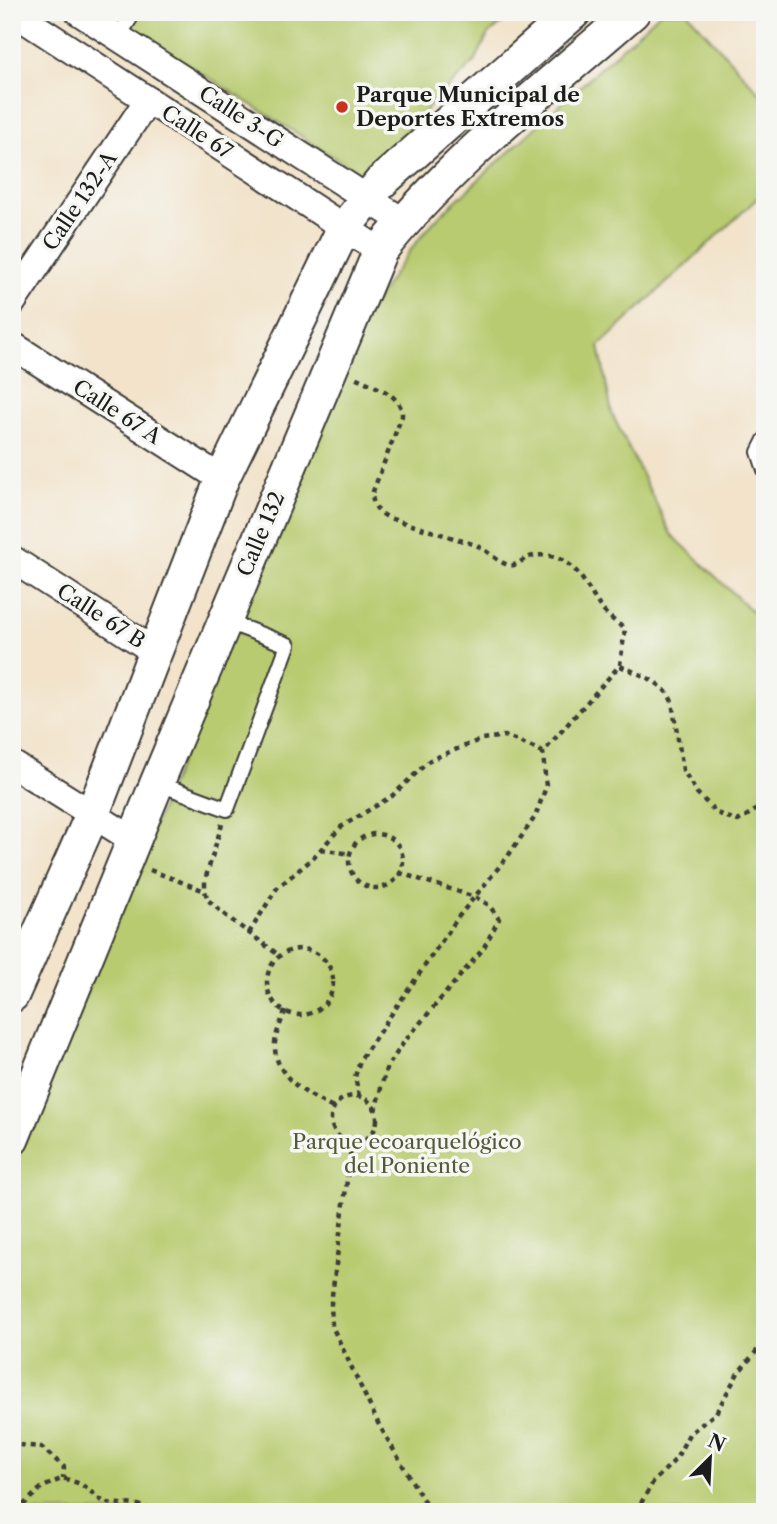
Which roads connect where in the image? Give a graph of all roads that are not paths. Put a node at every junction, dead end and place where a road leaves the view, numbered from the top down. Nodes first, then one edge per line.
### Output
1 (13, 12) edge
2 (79, 12) edge
3 (134, 12) edge
4 (573, 12) edge
5 (632, 12) edge
6 (118, 37) junction
7 (148, 100) junction
8 (369, 199) junction
9 (404, 222) junction
10 (344, 228) junction
11 (380, 251) junction
12 (12, 303) edge
13 (12, 345) edge
14 (765, 440) edge
15 (765, 470) edge
16 (222, 479) junction
17 (12, 559) edge
18 (225, 621) junction
19 (154, 651) junction
20 (12, 764) edge
21 (157, 783) junction
22 (93, 813) junction
23 (131, 851) junction
24 (15, 980) edge
25 (12, 1139) edge

1 - 7 street, Calle 67
2 - 6 street, Calle 3-G
3 - 6 lane
4 - 8 street
5 - 9 street, Calle 132
6 - 8 street, Calle 3-G
7 - 10 street, Calle 67
7 - 12 street, Calle 132-A
8 - 9 street, Calle 3-G
8 - 10 street
9 - 11 street, Calle 132
10 - 11 street, Calle 67
10 - 16 street
11 - 18 street, Calle 132
13 - 16 street, Calle 67 A
14 - 15 lane
16 - 19 street
17 - 19 street, Calle 67 B
18 - 21 street, Calle 132
18 - 21 lane
19 - 22 street
20 - 22 street
21 - 23 street, Calle 132
22 - 23 street
22 - 24 street
23 - 25 street, Calle 132

